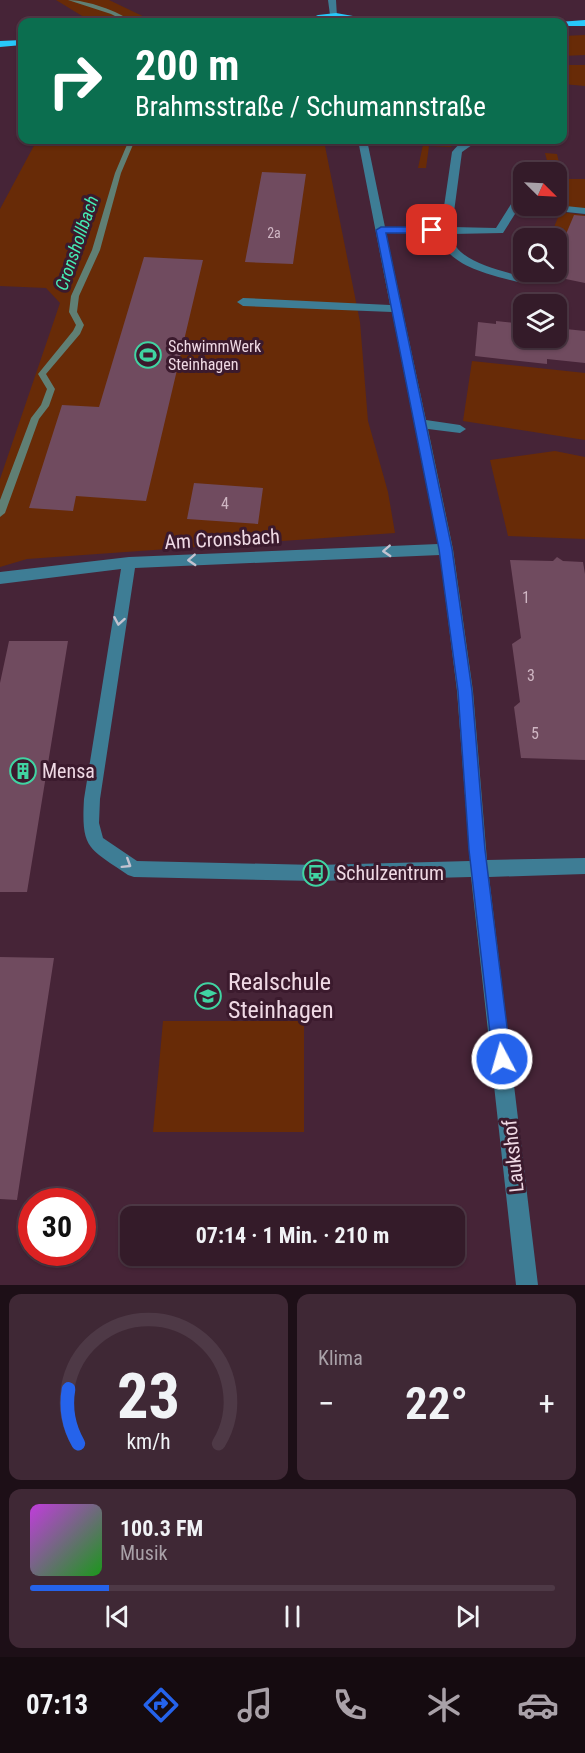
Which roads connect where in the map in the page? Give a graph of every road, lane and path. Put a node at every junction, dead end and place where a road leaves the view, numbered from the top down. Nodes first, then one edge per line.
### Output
1 (332, 0) edge
2 (334, 15) junction
3 (317, 18) edge
4 (354, 18) edge
5 (585, 23) edge
6 (567, 24) edge
7 (18, 43) edge
8 (0, 44) edge
9 (363, 144) edge
10 (466, 144) edge
11 (513, 209) edge
12 (567, 209) edge
13 (585, 211) edge
14 (381, 230) junction
15 (447, 230) junction
16 (513, 277) edge
17 (243, 302) dead end
18 (396, 309) junction
19 (419, 423) junction
20 (460, 429) dead end
21 (446, 549) junction
22 (129, 563) junction
23 (0, 578) edge
24 (585, 866) edge
25 (479, 870) junction
26 (527, 1285) edge

1 - 2 street
2 - 3 main road
2 - 4 main road
5 - 6 main road
7 - 8 main road
9 - 14 street, Laukshof
10 - 15 street
11 - 15 street
12 - 13 street
14 - 15 street
14 - 18 street, Laukshof
15 - 16 street
17 - 18 street
18 - 19 street, Laukshof
19 - 20 street
19 - 21 street, Laukshof
21 -> 22 street, Am Cronsbach
21 - 25 street, Laukshof
22 - 23 street, Am Cronsbach
22 -> 25 street
24 - 25 street
25 - 26 street, Laukshof

